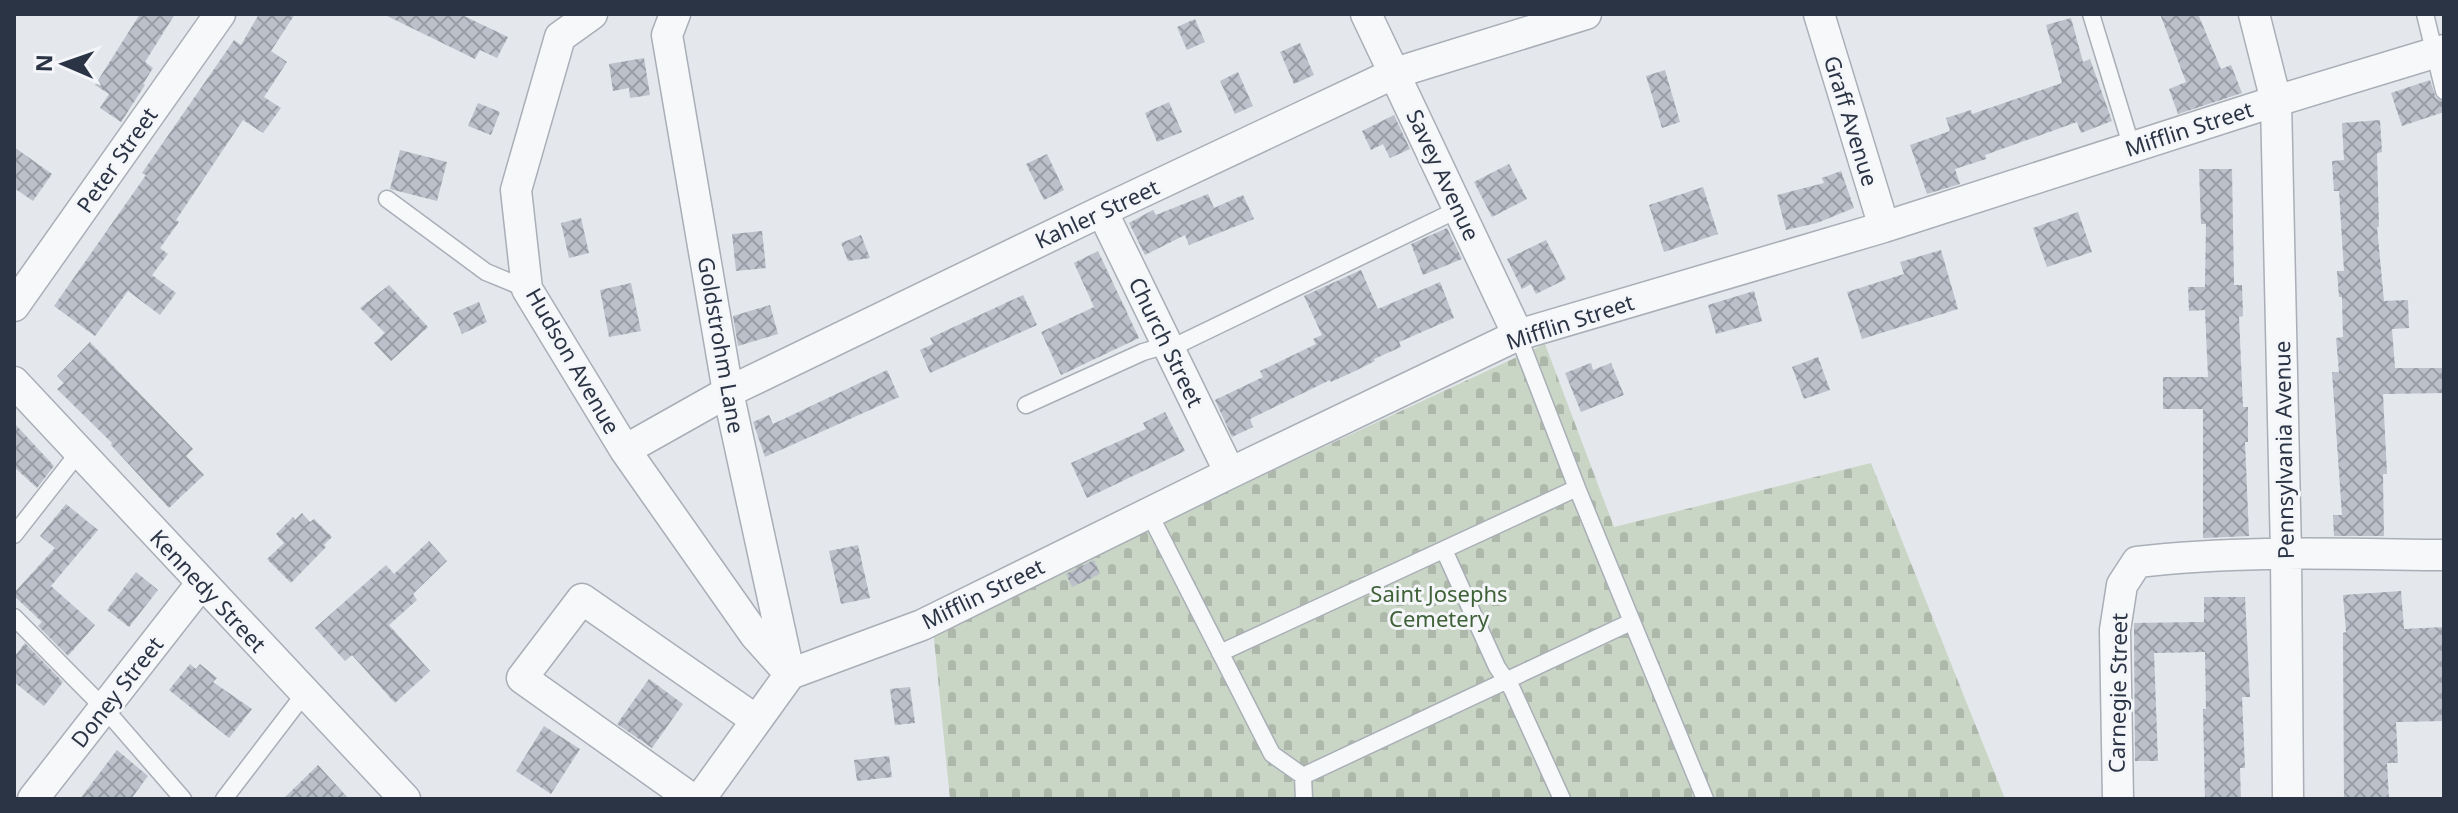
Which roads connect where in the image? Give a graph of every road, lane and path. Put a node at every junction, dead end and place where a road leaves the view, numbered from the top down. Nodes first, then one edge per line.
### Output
1 (220, 14) edge
2 (592, 14) edge
3 (675, 14) edge
4 (1366, 14) edge
5 (1586, 14) edge
6 (1819, 14) edge
7 (2091, 14) edge
8 (2254, 14) edge
9 (2425, 14) edge
10 (2440, 52) edge
11 (1395, 73) junction
12 (2444, 91) edge
13 (2276, 101) junction
14 (2132, 148) junction
15 (387, 199) dead end
16 (1459, 209) junction
17 (1102, 211) junction
18 (1884, 227) junction
19 (527, 289) junction
20 (14, 306) edge
21 (1518, 335) junction
22 (1168, 347) junction
23 (14, 382) edge
24 (728, 392) junction
25 (1026, 405) dead end
26 (625, 450) junction
27 (79, 452) junction
28 (1230, 473) junction
29 (1577, 488) junction
30 (1149, 513) junction
31 (14, 535) edge
32 (1444, 550) junction
33 (2286, 554) junction
34 (2444, 555) edge
35 (201, 584) junction
36 (14, 617) edge
37 (1631, 622) junction
38 (1220, 653) junction
39 (790, 674) junction
40 (1506, 680) junction
41 (305, 693) junction
42 (104, 708) junction
43 (756, 720) junction
44 (1303, 776) junction
45 (33, 799) edge
46 (183, 799) edge
47 (224, 799) edge
48 (405, 799) edge
49 (692, 799) edge
50 (700, 799) edge
51 (1304, 799) edge
52 (1562, 799) edge
53 (1705, 799) edge
54 (2118, 799) edge
55 (2288, 799) edge

1 - 20 street, Peter Street
2 - 19 street, Hudson Avenue
3 - 24 street, Goldstrohm Lane
4 - 11 street, Savey Avenue
5 - 11 street, Kahler Street
6 - 18 street, Graff Avenue
7 - 14 lane
8 - 13 street, Pennsylvania Avenue
9 - 10 lane
10 - 12 lane
10 - 13 street, Mifflin Street
11 - 16 street, Savey Avenue
11 - 17 street, Kahler Street
13 - 14 street, Mifflin Street
13 - 33 street, Pennsylvania Avenue
14 - 18 street, Mifflin Street
15 - 19 lane
16 - 21 street, Savey Avenue
16 - 22 lane
17 - 22 street, Church Street
17 - 24 street, Kahler Street
18 - 21 street, Mifflin Street
19 - 26 street, Hudson Avenue
21 - 28 street, Mifflin Street
21 - 29 lane
22 - 25 lane
22 - 28 street, Church Street
23 - 27 street, Kennedy Street
24 - 26 street, Kahler Street
24 - 39 street, Goldstrohm Lane
26 - 39 street, Hudson Avenue
27 - 31 lane
27 - 35 street, Kennedy Street
28 - 30 street, Mifflin Street
29 - 32 lane
29 - 37 lane
30 - 38 lane
30 - 39 street, Mifflin Street
32 - 38 lane
32 - 40 lane
33 - 34 street, Carnegie Street
33 - 54 street, Carnegie Street
33 - 55 street, Pennsylvania Avenue
35 - 41 street, Kennedy Street
35 - 42 street, Doney Street
36 - 42 lane
37 - 40 lane
37 - 53 lane
38 - 44 lane
39 - 43 street
40 - 44 lane
40 - 52 lane
41 - 47 lane
41 - 48 street, Kennedy Street
42 - 45 street, Doney Street
42 - 46 lane
43 - 49 street
43 - 50 street
44 - 51 lane

